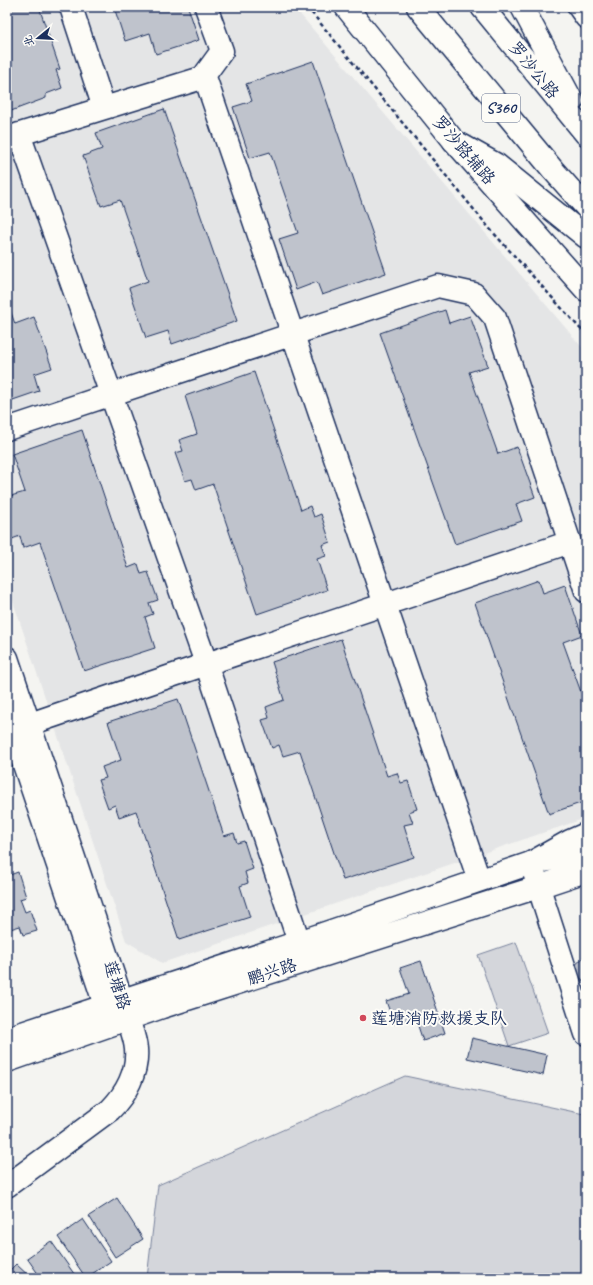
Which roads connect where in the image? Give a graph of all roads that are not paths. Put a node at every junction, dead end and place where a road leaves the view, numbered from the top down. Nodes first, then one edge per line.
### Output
1 (71, 7) edge
2 (206, 7) edge
3 (346, 7) edge
4 (418, 7) edge
5 (482, 7) edge
6 (522, 7) edge
7 (579, 7) edge
8 (586, 17) edge
9 (205, 77) junction
10 (104, 108) junction
11 (586, 129) edge
12 (586, 134) edge
13 (13, 136) edge
14 (454, 141) junction
15 (586, 207) edge
16 (586, 237) edge
17 (586, 290) edge
18 (293, 334) junction
19 (111, 394) junction
20 (7, 429) edge
21 (570, 542) junction
22 (586, 591) edge
23 (385, 605) junction
24 (7, 658) edge
25 (206, 663) junction
26 (14, 725) edge
27 (586, 834) edge
28 (586, 853) edge
29 (531, 863) junction
30 (586, 871) edge
31 (479, 880) junction
32 (586, 883) edge
33 (538, 887) junction
34 (299, 942) junction
35 (118, 1008) junction
36 (586, 1034) edge
37 (7, 1038) edge
38 (7, 1061) edge
39 (7, 1186) edge

1 - 10 main road
2 - 9 main road
3 - 14 main road, 罗沙路辅路
4 - 15 main road, S360
5 - 12 main road, 罗沙公路
6 - 11 main road
7 - 8 main road
9 - 10 main road
9 - 18 main road
10 - 13 main road
13 - 19 main road
14 - 16 main road
14 - 17 main road, 罗沙路辅路
18 - 19 main road
18 - 21 main road
18 - 23 main road
19 - 20 main road
19 - 25 main road
21 - 22 main road
21 - 23 main road
23 - 25 main road
23 - 31 main road
24 - 26 main road, 莲塘路
25 - 26 main road
25 - 34 main road
26 - 35 main road, 莲塘路
27 - 29 main road
28 - 29 main road
29 - 31 main road, 鹏兴路
29 - 33 main road
30 - 33 main road
31 - 34 main road, 鹏兴路
32 - 33 main road
33 - 35 main road, 鹏兴路
33 - 36 main road
34 - 35 main road, 鹏兴路
35 - 37 main road, 鹏兴路
35 - 38 main road, 鹏兴路
35 - 39 main road, 莲塘路

